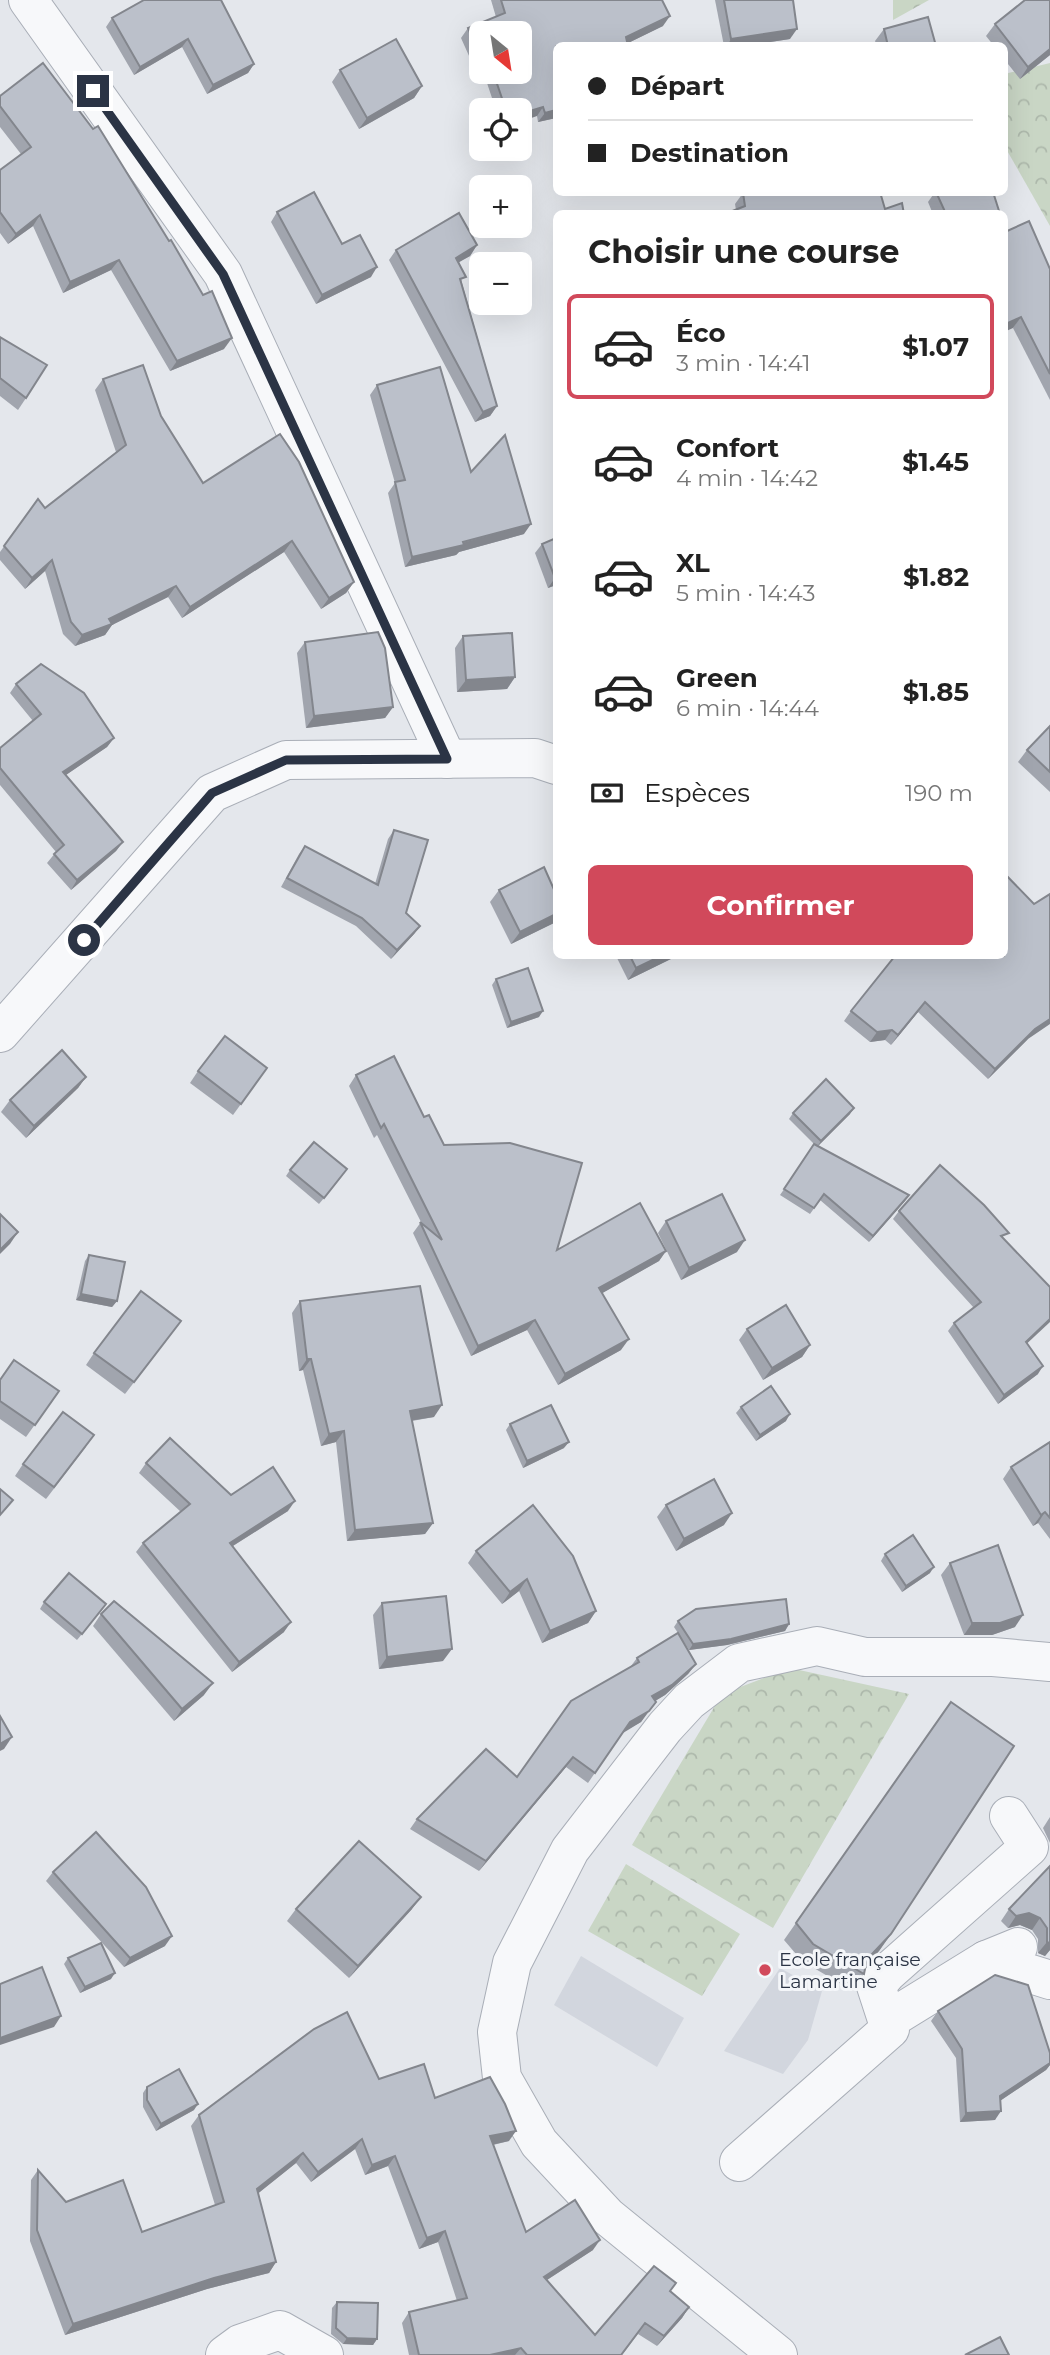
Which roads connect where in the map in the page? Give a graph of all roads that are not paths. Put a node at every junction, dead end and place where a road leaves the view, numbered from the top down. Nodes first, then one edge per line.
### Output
1 (28, 0) edge
2 (447, 759) junction
3 (553, 764) edge
4 (0, 1033) edge
5 (1050, 1662) edge
6 (1009, 1816) dead end
7 (1050, 1980) edge
8 (887, 2021) junction
9 (739, 2162) dead end
10 (225, 2355) edge
11 (324, 2355) edge
12 (778, 2355) edge

1 - 2 street
2 - 3 street
2 - 4 street
5 - 12 street
6 - 8 street
7 - 8 street
8 - 9 street
10 - 11 street

